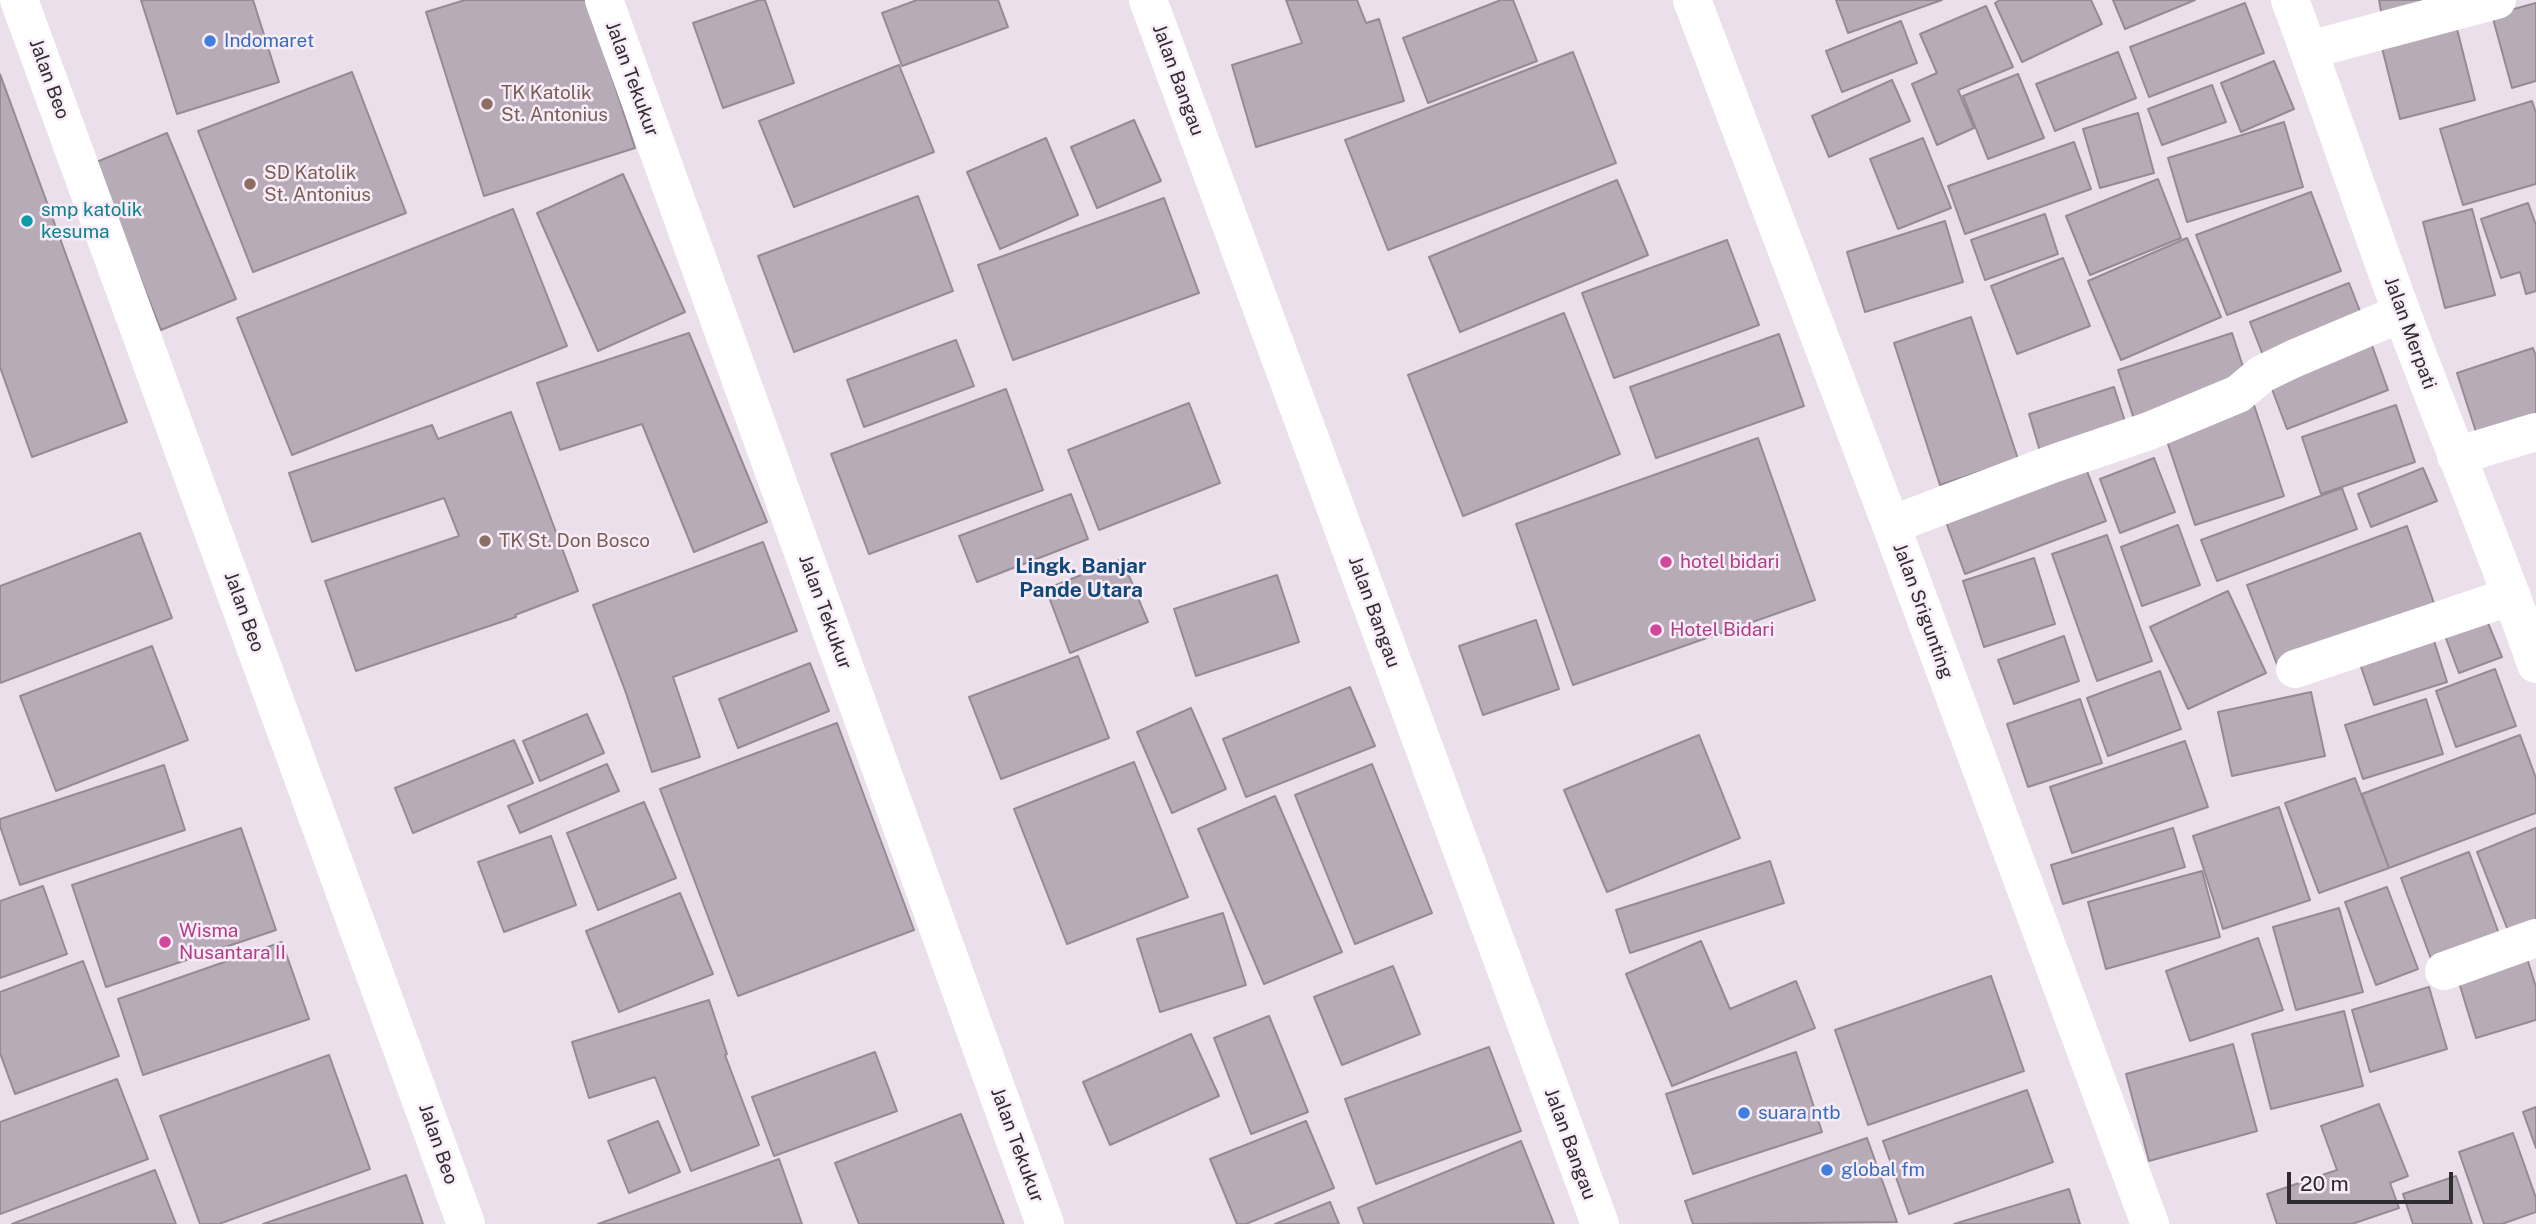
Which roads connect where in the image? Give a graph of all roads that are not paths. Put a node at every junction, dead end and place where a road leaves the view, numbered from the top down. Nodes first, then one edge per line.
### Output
1 (19, 0) edge
2 (604, 0) edge
3 (1148, 0) edge
4 (1692, 0) edge
5 (2290, 0) edge
6 (2497, 0) edge
7 (2309, 50) junction
8 (2402, 313) junction
9 (2536, 432) edge
10 (2456, 456) junction
11 (1891, 525) junction
12 (2512, 596) junction
13 (2536, 664) edge
14 (2295, 669) dead end
15 (2536, 938) edge
16 (2444, 971) dead end
17 (466, 1224) edge
18 (1045, 1224) edge
19 (1600, 1224) edge
20 (2150, 1224) edge

1 - 17 street, Jalan Beo
2 - 18 street, Jalan Tekukur
3 - 19 street, Jalan Bangau
4 - 11 street, Jalan Srigunting
5 - 7 street, Jalan Merpati
6 - 7 street
7 - 8 street, Jalan Merpati
8 - 10 street, Jalan Merpati
8 - 11 street
9 - 10 street
10 - 12 street, Jalan Merpati
11 - 20 street, Jalan Srigunting
12 - 13 street, Jalan Merpati
12 - 14 street
15 - 16 street

